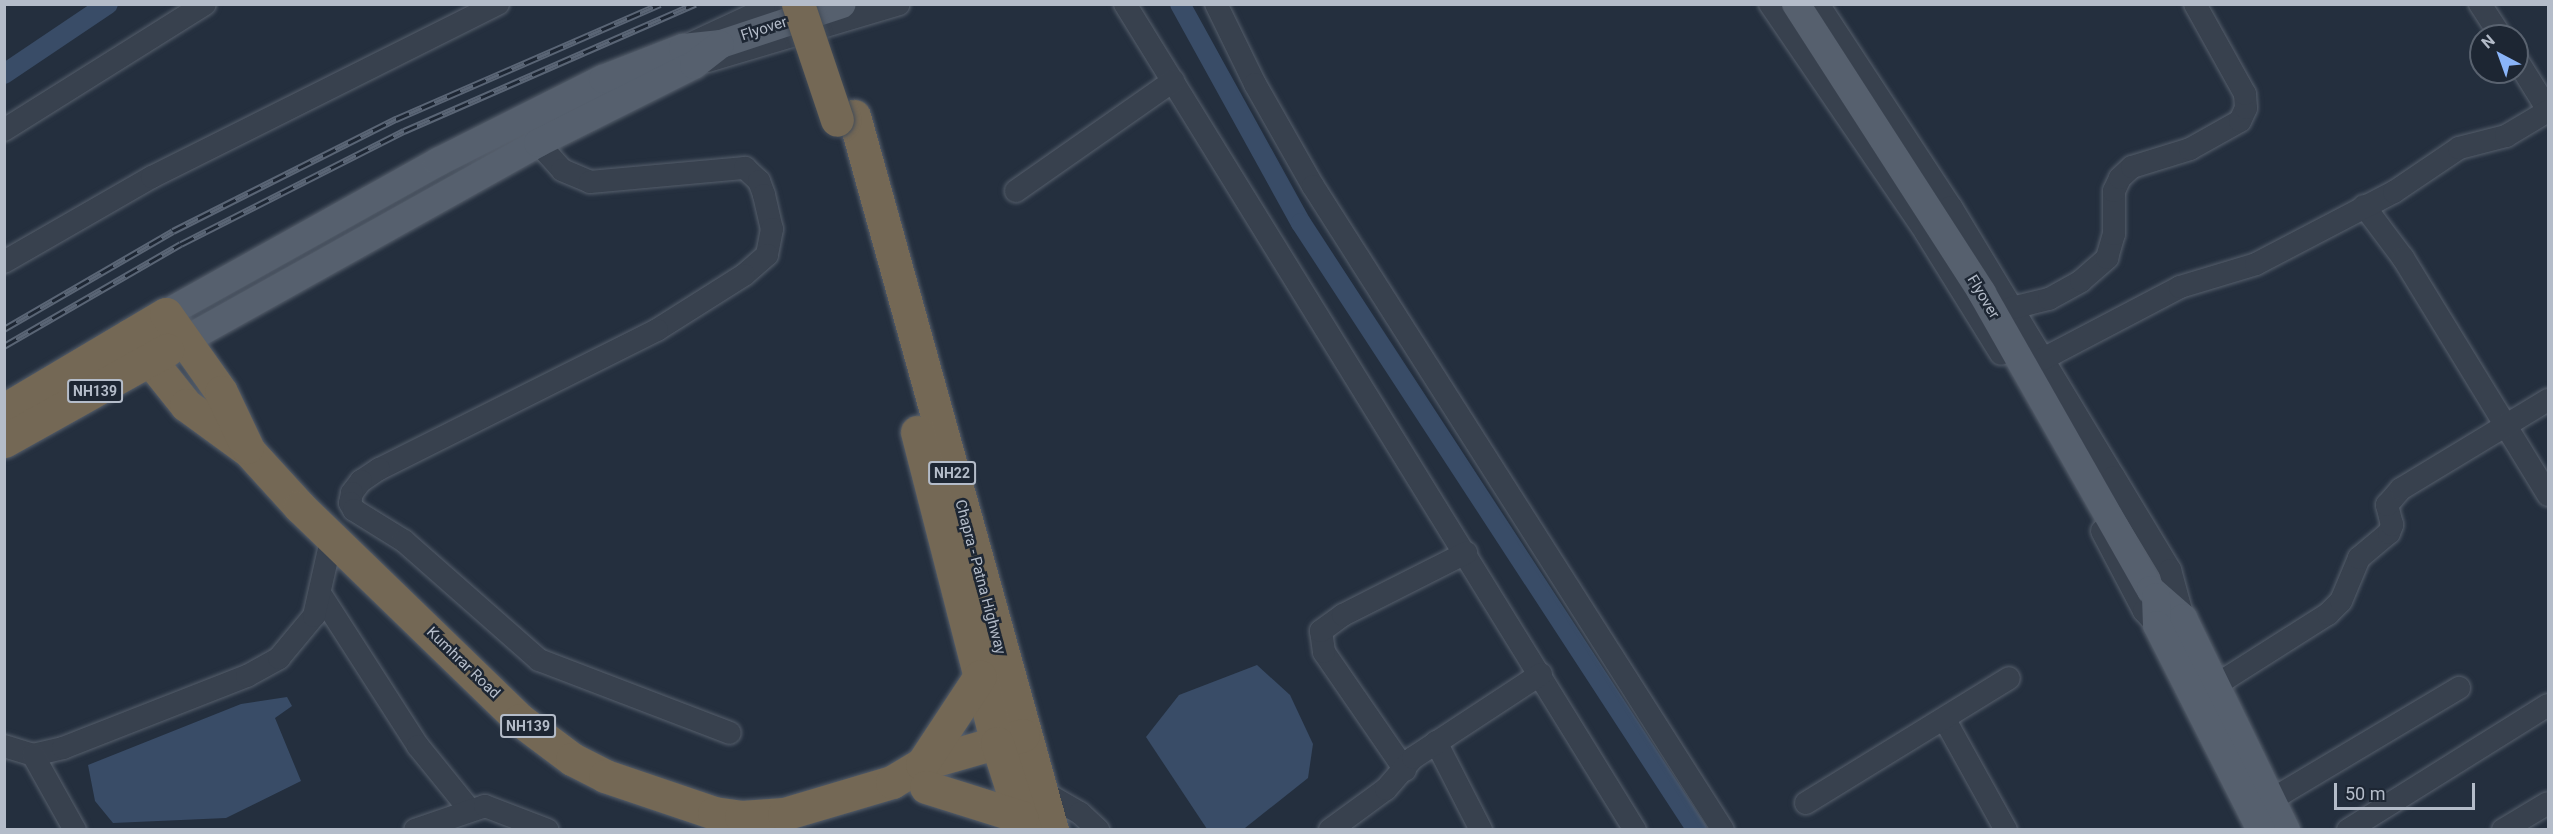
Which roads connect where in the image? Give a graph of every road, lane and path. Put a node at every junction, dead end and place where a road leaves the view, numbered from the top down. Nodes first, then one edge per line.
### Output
1 (205, 4) edge
2 (498, 4) edge
3 (776, 4) edge
4 (798, 4) edge
5 (817, 4) edge
6 (842, 4) edge
7 (899, 4) edge
8 (1125, 4) edge
9 (1216, 4) edge
10 (1770, 4) edge
11 (1796, 4) edge
12 (1818, 4) edge
13 (2196, 4) edge
14 (2480, 4) edge
15 (2493, 24) edge
16 (688, 56) junction
17 (2529, 80) edge
18 (1173, 81) junction
19 (2548, 111) edge
20 (845, 118) junction
21 (4, 130) edge
22 (538, 143) junction
23 (1016, 191) dead end
24 (2364, 206) junction
25 (4, 262) edge
26 (2012, 308) junction
27 (166, 314) junction
28 (184, 341) junction
29 (139, 348) junction
30 (2043, 359) junction
31 (2548, 400) edge
32 (4, 410) edge
33 (2506, 427) junction
34 (4, 441) edge
35 (249, 451) junction
36 (2548, 495) edge
37 (332, 536) junction
38 (1466, 553) junction
39 (321, 595) junction
40 (2162, 607) junction
41 (1541, 674) junction
42 (980, 676) junction
43 (2009, 678) dead end
44 (2217, 685) junction
45 (2459, 688) dead end
46 (2548, 705) edge
47 (1945, 720) junction
48 (730, 733) dead end
49 (1436, 742) junction
50 (4, 746) edge
51 (1013, 749) junction
52 (33, 755) junction
53 (1405, 770) junction
54 (924, 775) junction
55 (1040, 790) junction
56 (2271, 800) junction
57 (1806, 802) dead end
58 (2548, 803) edge
59 (469, 808) junction
60 (1023, 823) edge
61 (1331, 829) edge
62 (75, 830) edge
63 (415, 830) edge
64 (548, 830) edge
65 (1052, 830) edge
66 (1098, 830) edge
67 (1481, 830) edge
68 (1635, 830) edge
69 (1723, 830) edge
70 (2006, 830) edge
71 (2261, 830) edge
72 (2286, 830) edge
73 (2348, 830) edge
74 (2503, 830) edge

1 - 21 street
2 - 25 street
3 - 16 street
4 - 20 highway, NH22, bridge
5 - 20 highway, NH22
6 - 16 main road, Flyover
7 - 16 street
8 - 18 street
9 - 69 street
10 - 40 street
11 - 40 main road, Flyover
12 - 26 street
13 - 26 street
14 - 15 street
16 - 22 main road
16 - 27 main road
17 - 19 street
18 - 23 street
18 - 38 street
19 - 24 street
20 - 42 highway, Chapra - Patna Highway / NH22
20 - 51 highway, Chapra - Patna Highway / NH22
22 - 28 main road
22 - 48 street
24 - 30 street
24 - 33 street
26 - 30 street
27 - 28 highway, Kumhrar Road / NH139
27 - 29 highway, NH139
28 - 29 highway, NH139
28 - 35 highway, Kumhrar Road / NH139
29 - 32 highway, NH139
29 - 34 highway, NH139
29 - 35 highway, Kumhrar Road / NH139
30 - 40 street
31 - 33 street
33 - 36 street
33 - 44 street
35 - 37 highway, Kumhrar Road / NH139
37 - 39 street
37 - 54 highway, Kumhrar Road / NH139
38 - 41 street
38 - 53 street
39 - 52 street
39 - 59 street
40 - 44 main road
40 - 71 main road
41 - 49 street
41 - 68 street
42 - 51 highway, Chapra - Patna Highway / NH22
42 - 54 highway
43 - 47 street
44 - 56 main road
45 - 56 street
46 - 73 street
47 - 57 street
47 - 70 street
49 - 53 street
49 - 67 street
50 - 52 street
51 - 54 highway, Kumhrar Road / NH139
51 - 55 highway, Chapra - Patna Highway / NH22
51 - 60 highway, Chapra - Patna Highway / NH22
52 - 62 street
53 - 61 street
54 - 60 highway
55 - 65 highway, Chapra - Patna Highway / NH22
55 - 66 street
56 - 72 main road
58 - 74 street
59 - 63 street
59 - 64 street

